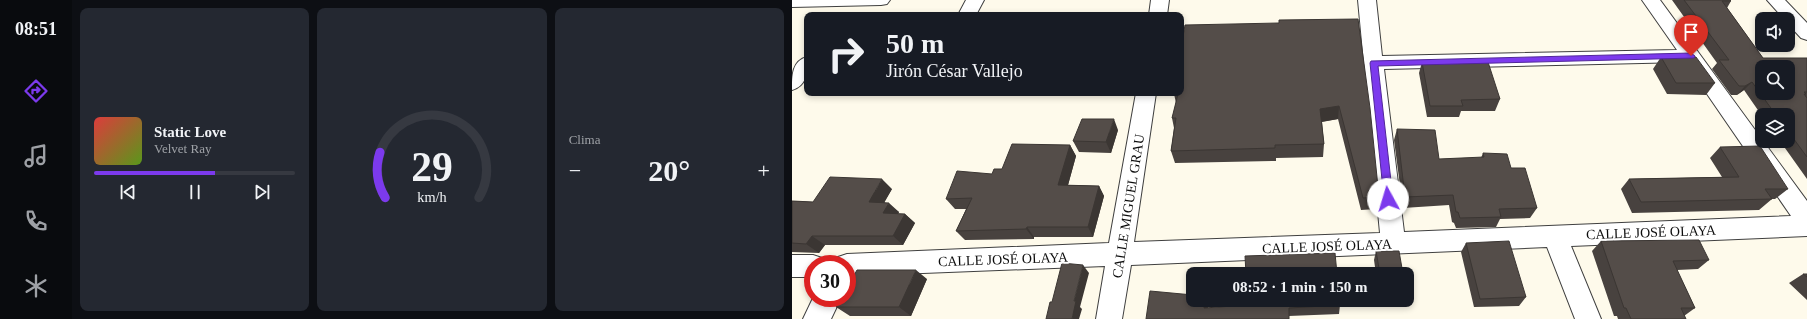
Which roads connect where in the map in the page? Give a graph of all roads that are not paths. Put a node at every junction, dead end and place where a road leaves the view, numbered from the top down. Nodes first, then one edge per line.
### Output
1 (880, 0) edge
2 (975, 0) edge
3 (1160, 0) edge
4 (1367, 0) edge
5 (1651, 0) edge
6 (1776, 0) edge
7 (852, 1) edge
8 (792, 2) edge
9 (844, 12) edge
10 (969, 12) edge
11 (1158, 12) edge
12 (1807, 34) edge
13 (1691, 56) junction
14 (1374, 63) junction
15 (804, 67) edge
16 (792, 84) edge
17 (804, 85) edge
18 (1146, 96) edge
19 (1807, 220) edge
20 (1807, 226) edge
21 (1555, 237) junction
22 (1394, 244) junction
23 (1121, 254) junction
24 (856, 265) edge
25 (792, 266) edge
26 (804, 266) edge
27 (823, 307) edge
28 (816, 319) edge
29 (1109, 319) edge
30 (1588, 319) edge

1 - 7 street
2 - 10 street
3 - 11 street
4 - 14 street
5 - 13 street
6 - 12 street
7 - 8 street
7 - 9 street
13 - 14 street
13 - 19 street
14 - 22 street
15 - 16 street
16 - 17 street
18 - 23 street, CALLE MIGUEL GRAU
20 - 21 street, CALLE JOSÉ OLAYA
21 - 22 street, CALLE JOSÉ OLAYA
21 - 30 street
22 - 23 street, CALLE JOSÉ OLAYA
23 - 24 street, CALLE JOSÉ OLAYA
23 - 29 street, CALLE MIGUEL GRAU
25 - 26 street
27 - 28 street

